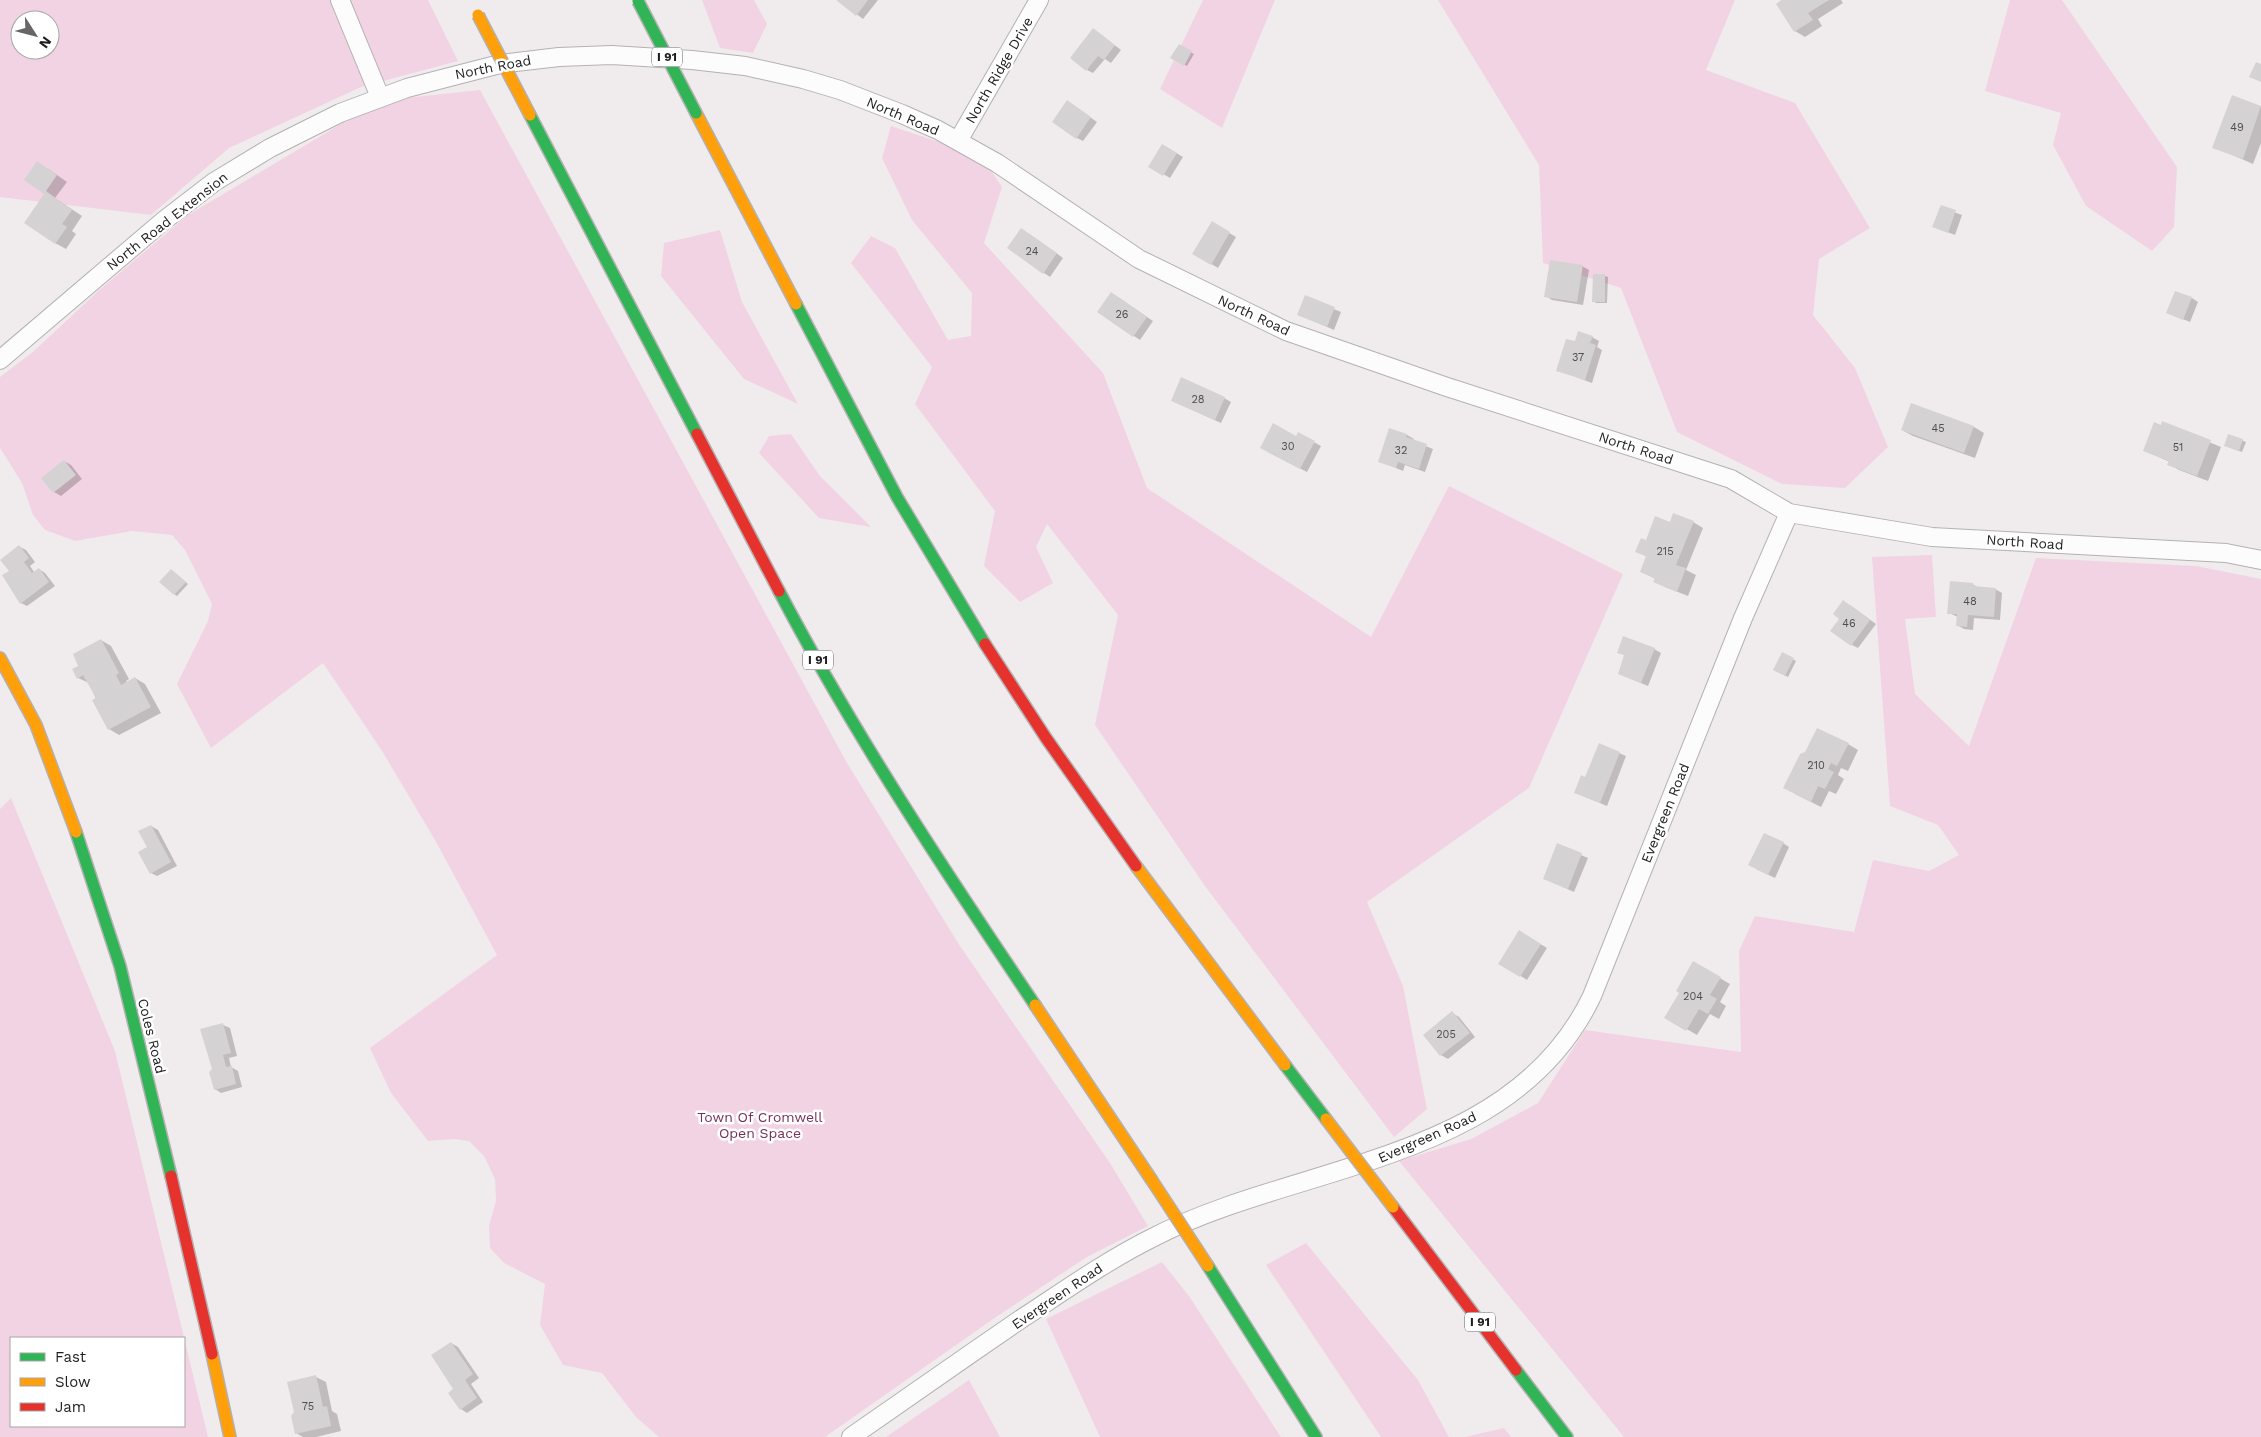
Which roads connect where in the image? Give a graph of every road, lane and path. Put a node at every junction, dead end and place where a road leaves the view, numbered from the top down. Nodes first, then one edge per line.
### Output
1 (340, 0) edge
2 (638, 0) edge
3 (1039, 0) edge
4 (476, 11) dead end
5 (380, 97) junction
6 (958, 141) junction
7 (0, 360) edge
8 (1789, 513) junction
9 (2261, 560) edge
10 (0, 658) edge
11 (230, 1437) edge
12 (850, 1437) edge
13 (1316, 1437) edge
14 (1567, 1437) edge

1 - 5 street
2 - 14 main road, I 91, bridge
3 - 6 street, North Ridge Drive
4 - 13 main road, I 91, bridge
5 - 6 street, North Road
5 - 7 street, North Road Extension
6 - 8 street, North Road
8 - 9 street, North Road
8 - 12 street, Evergreen Road
10 - 11 main road, Coles Road

